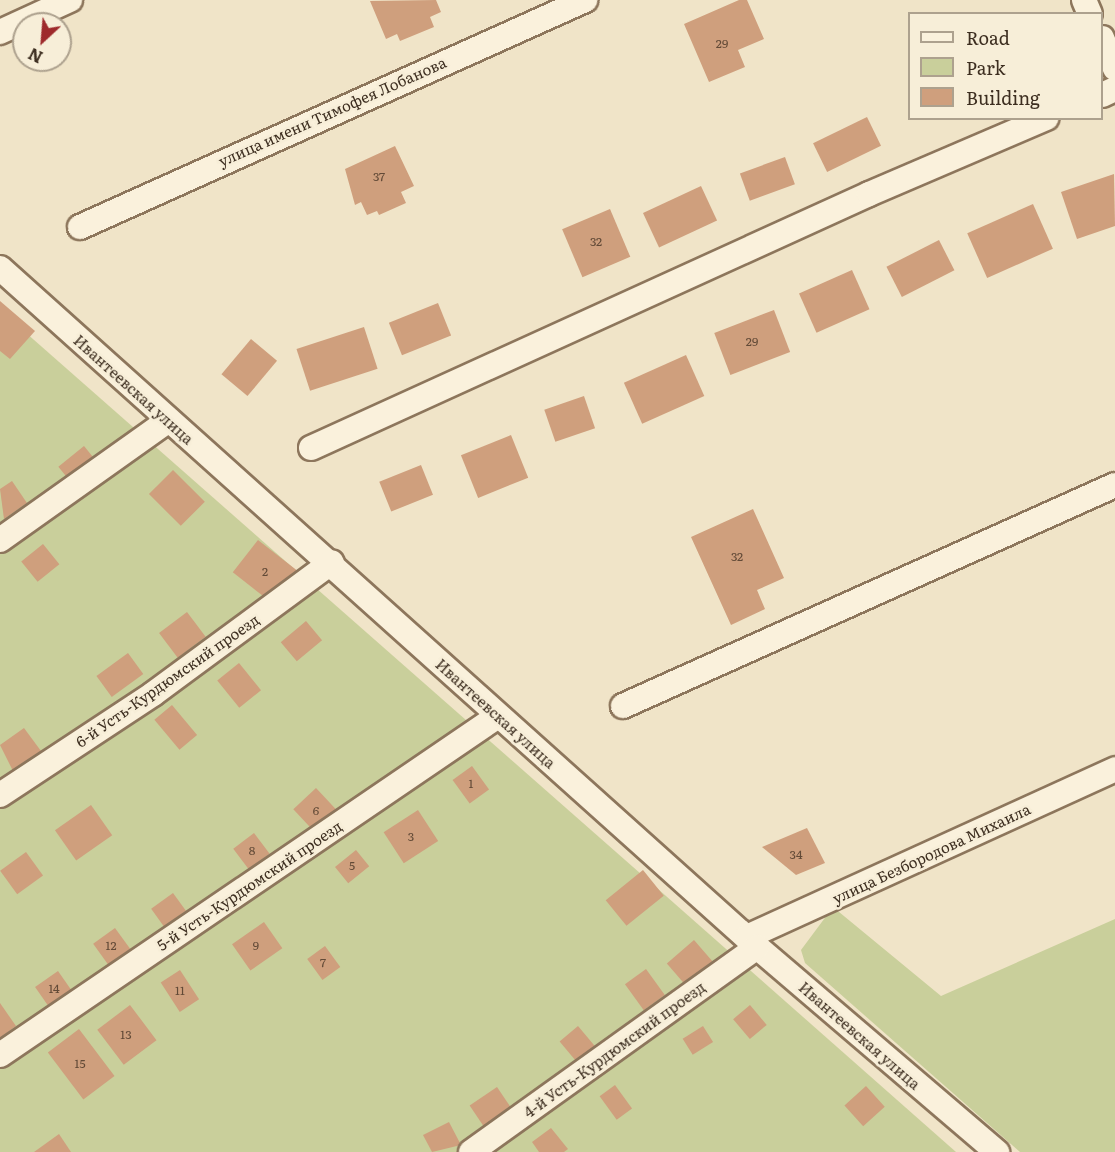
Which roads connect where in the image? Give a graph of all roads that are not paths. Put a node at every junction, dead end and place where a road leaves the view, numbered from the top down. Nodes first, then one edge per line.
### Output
1 (70, 0) edge
2 (585, 0) edge
3 (0, 32) edge
4 (1103, 42) edge
5 (1115, 68) edge
6 (1041, 120) edge
7 (80, 227) dead end
8 (2, 272) edge
9 (169, 420) junction
10 (311, 448) dead end
11 (1115, 485) edge
12 (0, 540) edge
13 (332, 562) junction
14 (623, 706) dead end
15 (498, 716) junction
16 (1115, 769) edge
17 (0, 795) edge
18 (752, 942) junction
19 (0, 1055) edge
20 (471, 1152) edge
21 (996, 1152) edge

1 - 3 street
2 - 7 street, улица имени Тимофея Лобанова
4 - 5 street
6 - 10 street
8 - 9 street, Ивантеевская улица
9 - 12 street
9 - 13 street, Ивантеевская улица
11 - 14 street
13 - 15 street, Ивантеевская улица
13 - 17 street, 6-й Усть-Курдюмский проезд
15 - 18 street, Ивантеевская улица
15 - 19 street, 5-й Усть-Курдюмский проезд
16 - 18 street, улица Безбородова Михаила
18 - 20 street, 4-й Усть-Курдюмский проезд
18 - 21 street, Ивантеевская улица

